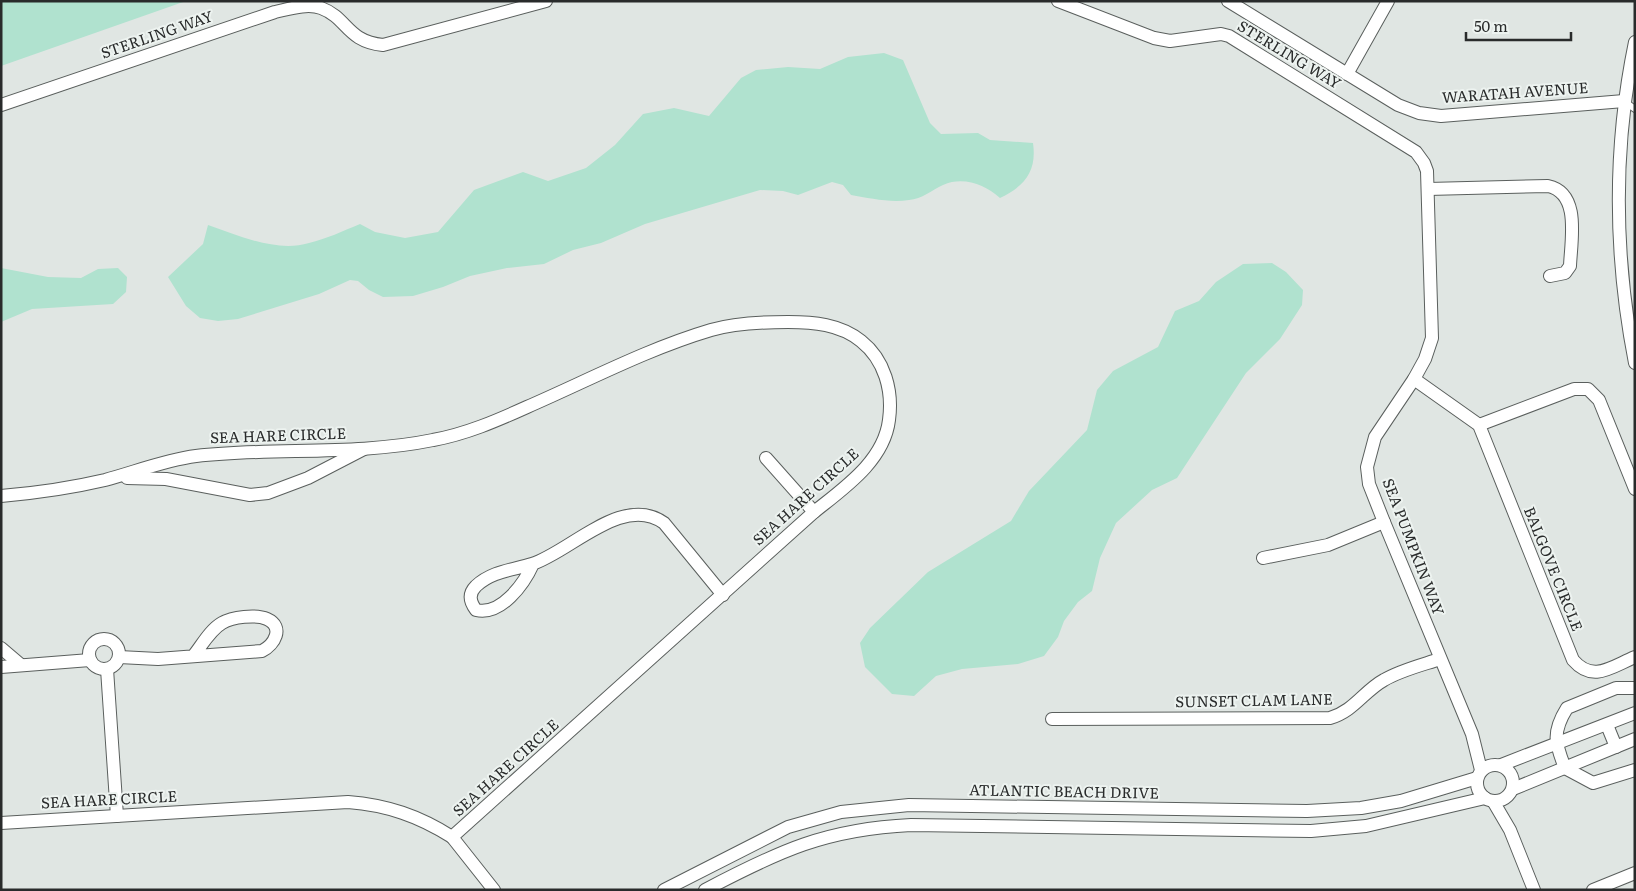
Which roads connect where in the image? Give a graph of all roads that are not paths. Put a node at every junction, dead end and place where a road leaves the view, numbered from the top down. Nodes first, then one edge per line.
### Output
1 (546, 1) edge
2 (1058, 1) edge
3 (1228, 1) edge
4 (1388, 1) edge
5 (1635, 42) edge
6 (1347, 74) junction
7 (1624, 101) junction
8 (1, 105) edge
9 (1635, 109) edge
10 (1427, 171) joint
11 (1428, 190) junction
12 (1550, 276) dead end
13 (1635, 363) edge
14 (1414, 379) junction
15 (1479, 425) junction
16 (364, 449) junction
17 (766, 458) dead end
18 (106, 479) junction
19 (1635, 490) edge
20 (1, 496) edge
21 (814, 512) junction
22 (1384, 522) junction
23 (1263, 558) dead end
24 (533, 564) junction
25 (723, 595) junction
26 (1, 648) edge
27 (194, 656) junction
28 (118, 657) junction
29 (1635, 657) edge
30 (1440, 659) junction
31 (90, 660) junction
32 (21, 665) junction
33 (1, 667) edge
34 (107, 668) junction
35 (1635, 688) edge
36 (1635, 713) edge
37 (1052, 718) dead end
38 (1607, 725) junction
39 (1472, 734) junction
40 (1635, 740) edge
41 (1555, 745) junction
42 (1616, 747) junction
43 (1498, 764) junction
44 (1565, 768) junction
45 (1635, 770) edge
46 (1479, 774) junction
47 (1499, 797) junction
48 (910, 805) junction
49 (1100, 809) junction
50 (1289, 812) junction
51 (117, 816) junction
52 (1, 823) edge
53 (911, 825) junction
54 (1099, 827) junction
55 (1289, 830) junction
56 (452, 837) junction
57 (739, 852) junction
58 (747, 868) junction
59 (1635, 874) edge
60 (494, 890) edge
61 (664, 890) edge
62 (705, 890) edge
63 (1534, 890) edge
64 (1593, 890) edge

1 - 8 street, STERLING WAY
2 - 10 street, STERLING WAY
3 - 6 street, WARATAH AVENUE
4 - 6 street
5 - 7 street
6 - 7 street, WARATAH AVENUE
7 - 9 lane
7 - 13 street
10 - 11 street, SEA PUMPKIN WAY
11 - 12 street
11 - 14 street, SEA PUMPKIN WAY
14 - 15 street
14 - 22 street, SEA PUMPKIN WAY
15 - 19 street
15 - 29 street, BALGOVE CIRCLE
16 - 18 street, SEA HARE CIRCLE
16 - 18 street, SEA HARE CIRCLE
16 - 21 street, SEA HARE CIRCLE
17 - 21 street
18 - 20 street, SEA HARE CIRCLE
21 - 25 street, SEA HARE CIRCLE
22 - 23 street
22 - 30 street, SEA PUMPKIN WAY
24 - 24 street
24 - 25 street
25 - 56 street, SEA HARE CIRCLE
26 - 32 street
27 - 27 street
27 - 28 street
28 - 31 street
28 - 34 street
30 - 37 street, SUNSET CLAM LANE
30 - 39 street, SEA PUMPKIN WAY
31 - 32 street
31 - 34 street
32 - 33 street
34 - 51 street
35 - 41 street
36 - 38 street
38 - 41 street
38 - 42 street
39 - 43 street, SEA PUMPKIN WAY
39 - 46 street, SEA PUMPKIN WAY
40 - 42 street
41 - 43 street
41 - 44 street
42 - 44 street
43 - 46 street
43 - 47 street
44 - 45 street
44 - 47 street
46 - 47 street
46 - 50 street, ATLANTIC BEACH DRIVE
47 - 55 street
47 - 63 street
48 - 49 street, ATLANTIC BEACH DRIVE
48 - 53 street
48 - 57 street, ATLANTIC BEACH DRIVE
49 - 50 street, ATLANTIC BEACH DRIVE
49 - 54 street
50 - 55 street
51 - 52 street, SEA HARE CIRCLE
51 - 56 street, SEA HARE CIRCLE
53 - 54 street
53 - 58 street
54 - 55 street
56 - 60 street, SEA HARE CIRCLE
57 - 58 street
57 - 61 street, ATLANTIC BEACH DRIVE
58 - 62 street
59 - 64 street

